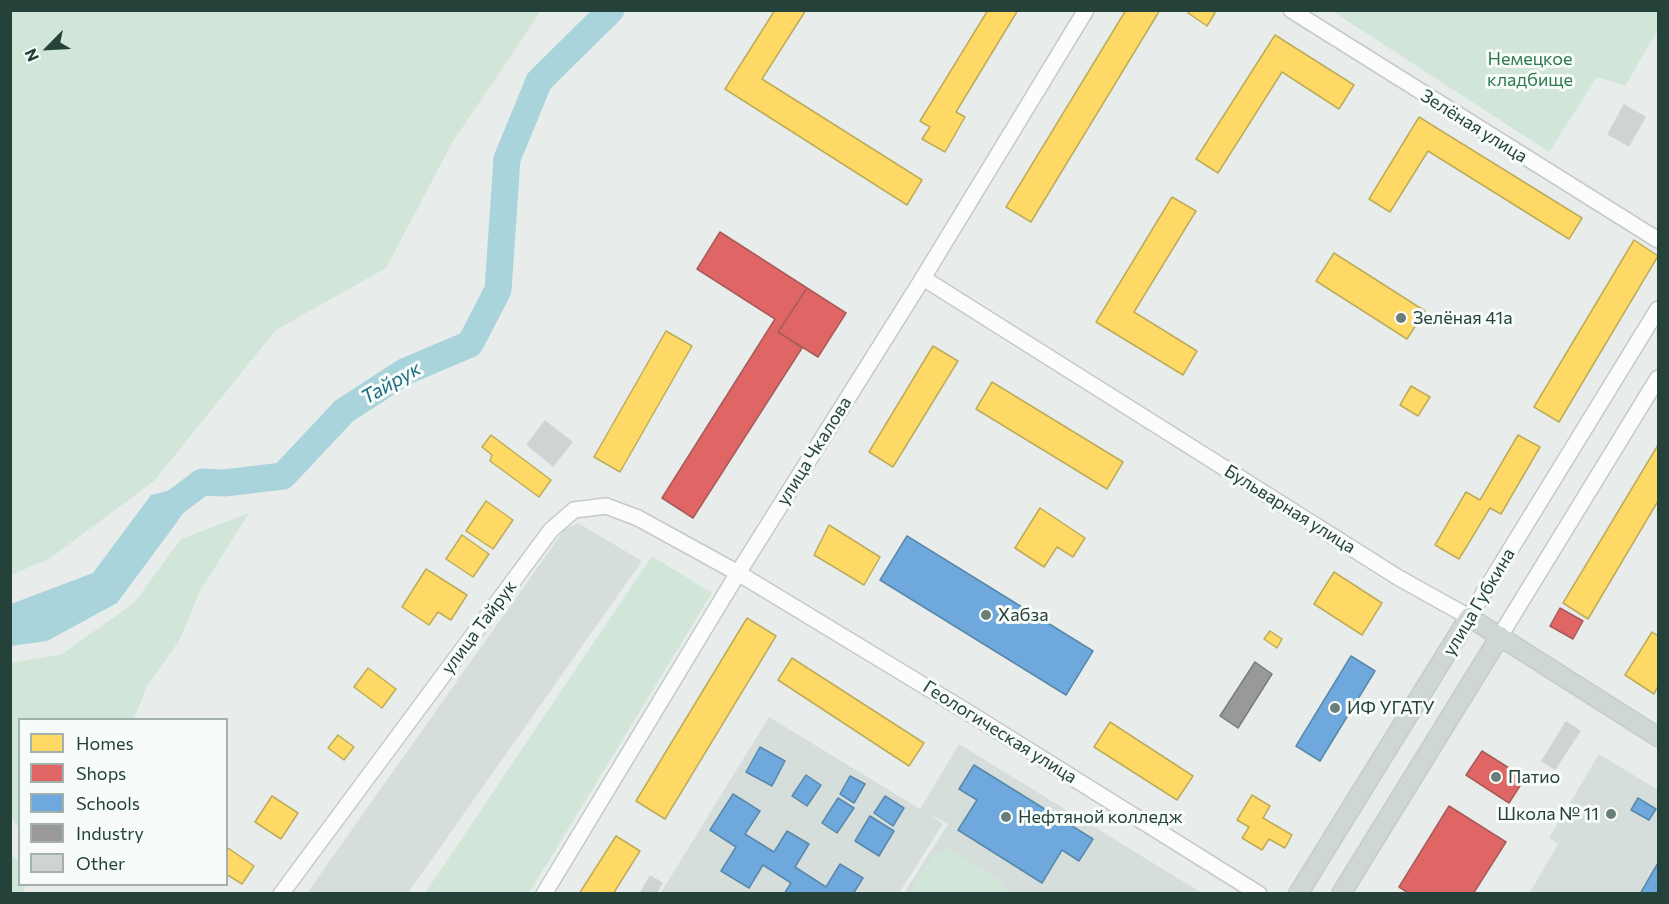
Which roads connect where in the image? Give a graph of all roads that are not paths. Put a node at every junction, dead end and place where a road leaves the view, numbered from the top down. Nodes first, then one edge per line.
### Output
1 (1086, 10) edge
2 (1291, 10) edge
3 (1659, 240) edge
4 (923, 278) junction
5 (1659, 309) edge
6 (1659, 378) edge
7 (738, 573) junction
8 (1469, 617) junction
9 (1500, 636) junction
10 (1659, 737) edge
11 (281, 894) edge
12 (544, 894) edge
13 (1259, 894) edge
14 (1298, 894) edge
15 (1341, 894) edge

1 - 4 street, улица Чкалова
2 - 3 street, Зелёная улица
4 - 7 street, улица Чкалова
4 - 8 street, Бульварная улица
5 - 8 street, улица Губкина
6 - 9 street, улица Губкина
7 - 11 street, улица Тайрук
7 - 12 street, улица Чкалова
7 - 13 street, Геологическая улица
8 - 9 main road, Бульварная улица
8 - 14 main road, улица Губкина
9 - 10 main road, Бульварная улица
9 - 15 main road, улица Губкина

